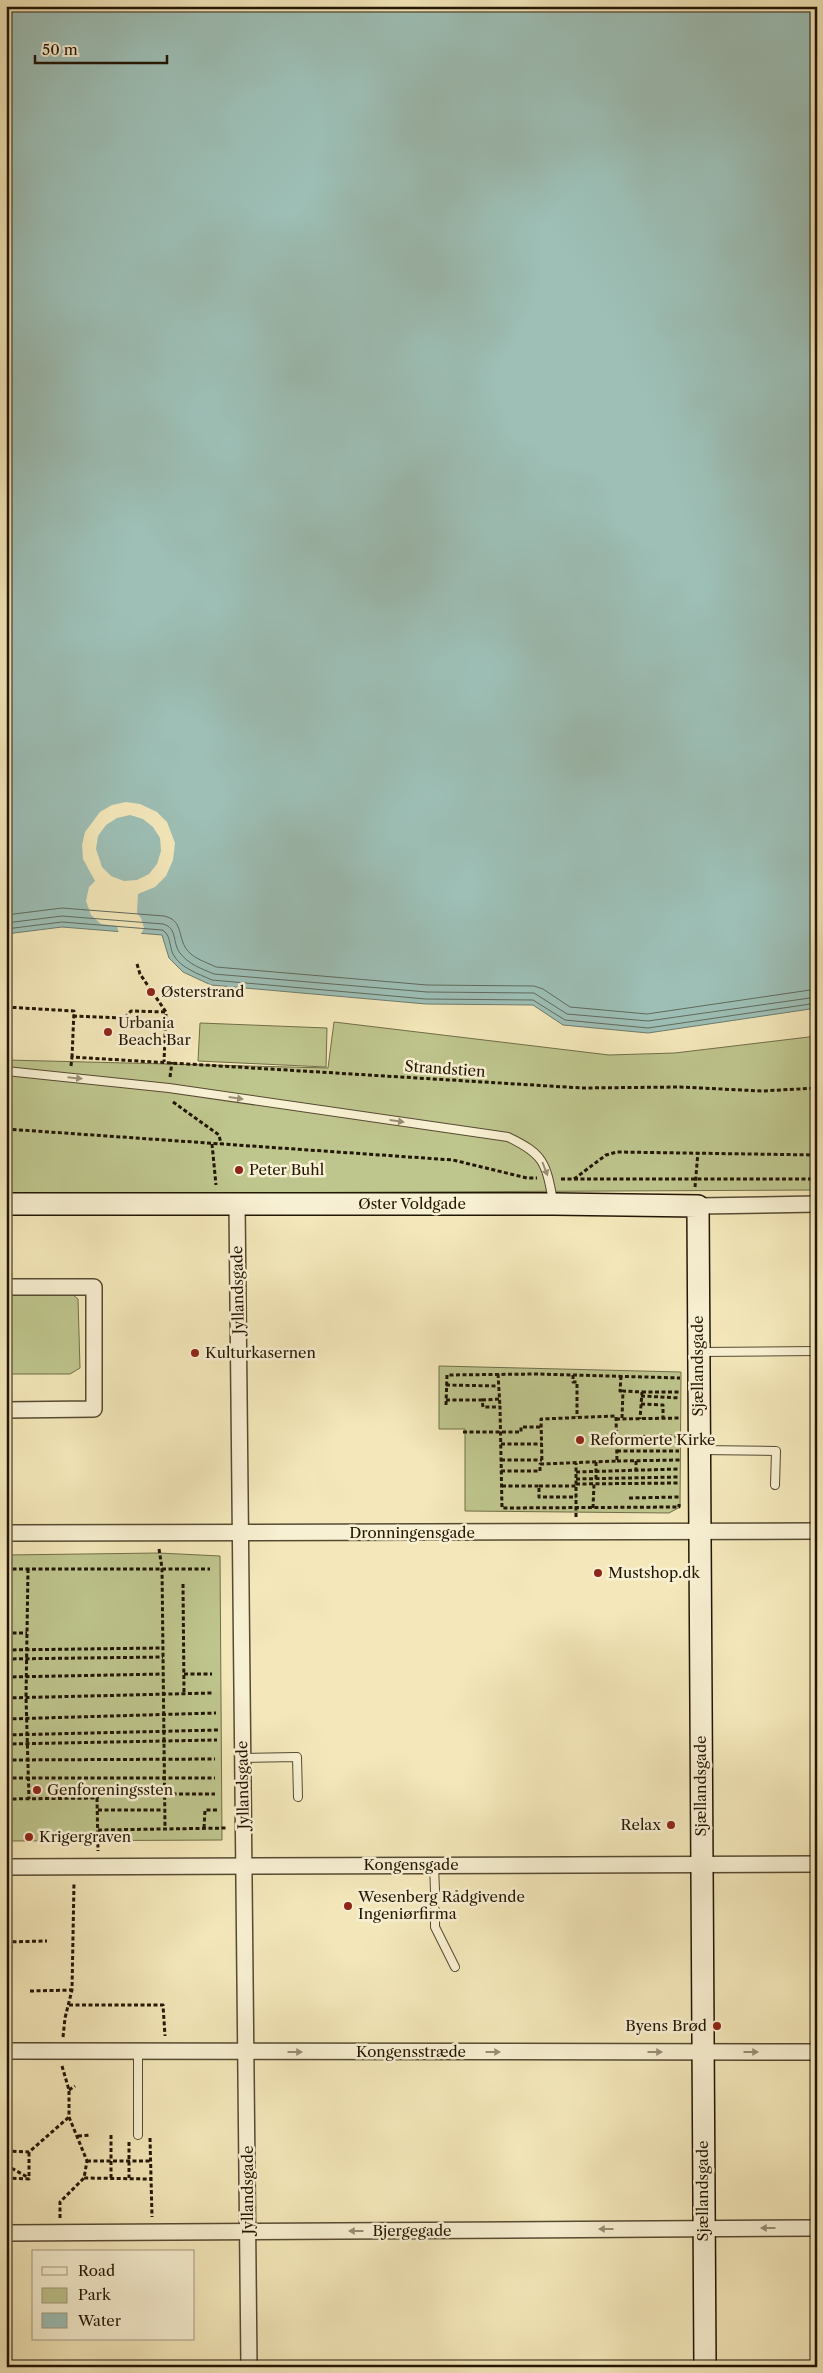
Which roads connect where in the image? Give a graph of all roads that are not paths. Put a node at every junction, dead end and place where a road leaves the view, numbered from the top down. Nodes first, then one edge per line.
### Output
1 (6, 1071) edge
2 (228, 1203) junction
3 (6, 1204) edge
4 (554, 1204) junction
5 (817, 1204) edge
6 (698, 1206) junction
7 (6, 1287) edge
8 (817, 1351) edge
9 (698, 1352) junction
10 (6, 1410) edge
11 (686, 1448) junction
12 (775, 1485) dead end
13 (700, 1531) junction
14 (817, 1531) edge
15 (6, 1533) edge
16 (241, 1533) junction
17 (243, 1758) junction
18 (298, 1797) dead end
19 (701, 1864) junction
20 (817, 1864) edge
21 (434, 1865) junction
22 (6, 1866) edge
23 (244, 1866) junction
24 (435, 1891) dead end
25 (435, 1910) dead end
26 (455, 1967) dead end
27 (6, 2051) edge
28 (138, 2051) junction
29 (246, 2052) junction
30 (703, 2052) junction
31 (817, 2052) edge
32 (138, 2135) dead end
33 (704, 2228) junction
34 (817, 2228) edge
35 (248, 2232) junction
36 (6, 2233) edge
37 (249, 2367) edge
38 (705, 2367) edge

1 -> 4 lane
2 - 3 street, Øster Voldgade
2 - 4 street, Øster Voldgade
2 - 16 street, Jyllandsgade
4 - 6 street, Øster Voldgade
5 - 6 street, Øster Voldgade
6 - 9 street, Sjællandsgade
7 - 10 street
8 - 9 lane
9 - 11 street, Sjællandsgade
11 - 12 lane
11 - 13 street, Sjællandsgade
13 - 14 street, Dronningensgade
13 - 16 street, Dronningensgade
13 - 19 street, Sjællandsgade
15 - 16 street, Dronningensgade
16 - 17 street, Jyllandsgade
17 - 18 lane
17 - 23 street, Jyllandsgade
19 - 20 street, Kongensgade
19 - 21 street, Kongensgade
19 - 30 street, Sjællandsgade
21 - 23 street, Kongensgade
21 - 24 lane
22 - 23 street, Kongensgade
23 - 29 street, Jyllandsgade
25 - 26 lane
27 - 28 street, Kongensstræde
28 - 29 street, Kongensstræde
28 - 32 lane
29 -> 30 street, Kongensstræde
29 - 35 street, Jyllandsgade
30 -> 31 street, Kongensstræde
30 - 33 street, Sjællandsgade
34 -> 33 street, Bjergegade
33 -> 35 street, Bjergegade
33 - 38 street, Sjællandsgade
35 - 36 street, Bjergegade
35 - 37 street, Jyllandsgade

